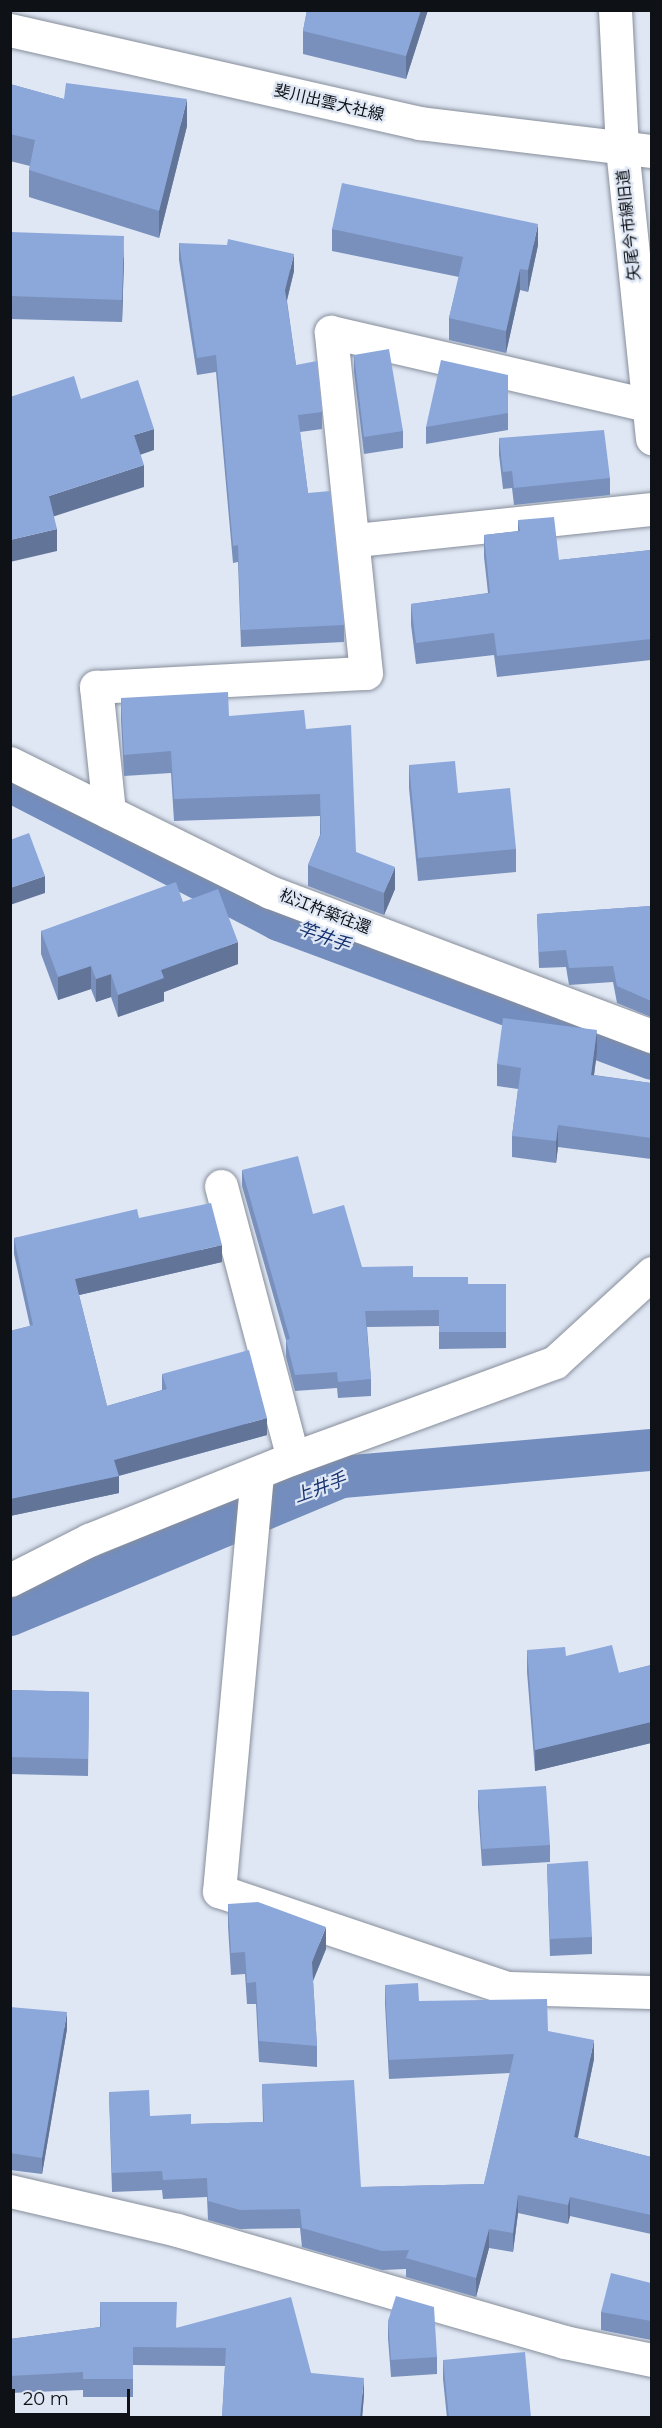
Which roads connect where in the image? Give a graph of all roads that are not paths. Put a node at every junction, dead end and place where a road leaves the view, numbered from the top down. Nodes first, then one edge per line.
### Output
1 (615, 10) edge
2 (10, 30) edge
3 (637, 150) edge
4 (648, 405) junction
5 (651, 438) edge
6 (651, 510) edge
7 (356, 540) junction
8 (10, 763) edge
9 (109, 812) junction
10 (651, 1036) edge
11 (221, 1186) dead end
12 (651, 1272) edge
13 (293, 1458) junction
14 (257, 1474) junction
15 (10, 1580) edge
16 (651, 1992) edge
17 (10, 2191) edge
18 (651, 2360) edge

1 - 3 street, 矢尾今市線旧道
2 - 3 street, 斐川出雲大社線
3 - 4 street, 矢尾今市線旧道
4 - 5 street, 矢尾今市線旧道
4 - 7 street
6 - 7 street
7 - 9 street
8 - 9 street, 松江杵築往還
9 - 10 street, 松江杵築往還
11 - 13 street
12 - 13 street
13 - 14 street
14 - 15 street
14 - 16 street
17 - 18 street

